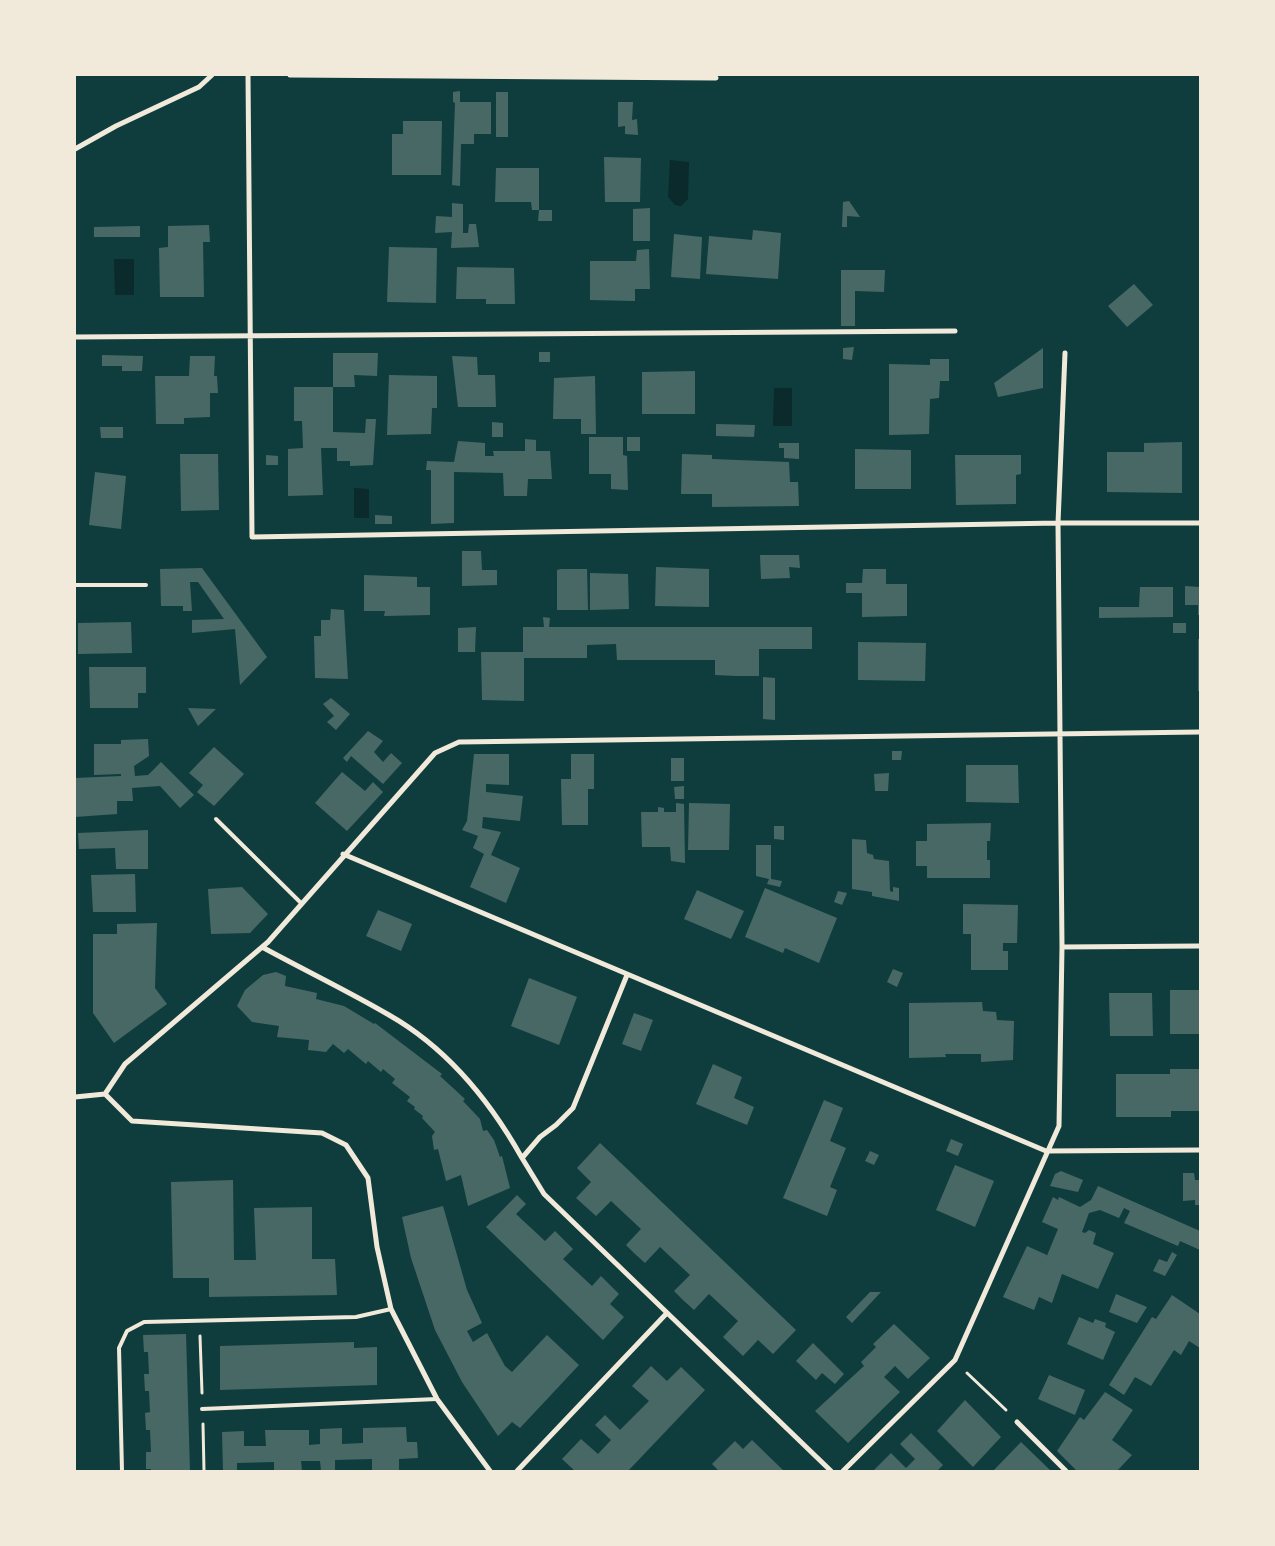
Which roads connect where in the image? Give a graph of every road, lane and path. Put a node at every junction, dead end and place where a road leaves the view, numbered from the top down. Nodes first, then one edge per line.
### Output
1 (212, 75) edge
2 (248, 75) edge
3 (290, 75) edge
4 (716, 78) dead end
5 (75, 149) edge
6 (954, 331) dead end
7 (248, 335) junction
8 (75, 337) edge
9 (1065, 353) dead end
10 (1058, 523) junction
11 (1200, 523) edge
12 (146, 585) dead end
13 (75, 586) edge
14 (1200, 732) edge
15 (1060, 734) junction
16 (216, 819) dead end
17 (343, 854) junction
18 (301, 904) junction
19 (1200, 946) edge
20 (262, 947) junction
21 (1062, 947) junction
22 (627, 975) junction
23 (105, 1094) junction
24 (75, 1098) edge
25 (1200, 1150) edge
26 (1046, 1151) junction
27 (522, 1158) junction
28 (391, 1309) junction
29 (666, 1314) junction
30 (955, 1360) junction
31 (437, 1399) junction
32 (202, 1409) dead end
33 (1017, 1422) joint
34 (122, 1471) edge
35 (490, 1471) edge
36 (517, 1471) edge
37 (831, 1471) edge
38 (843, 1471) edge
39 (1066, 1471) edge

1 - 5 street
2 - 7 street
3 - 4 street
6 - 7 street
7 - 8 street
7 - 10 street
9 - 10 street
10 - 11 street
10 - 15 street
12 - 13 lane
14 - 15 street
15 - 17 street
15 - 21 street
16 - 18 lane
17 - 18 street
17 - 22 street
18 - 20 street
19 - 21 street
20 - 23 street
20 - 27 street
21 - 26 street
22 - 26 street
22 - 27 street
23 - 24 street
23 - 28 street
25 - 26 street
26 - 30 street
27 - 29 street
28 - 31 street
28 - 34 lane
29 - 36 street
29 - 37 street
30 - 33 path
30 - 38 street
31 - 32 lane
31 - 35 street
33 - 39 street

